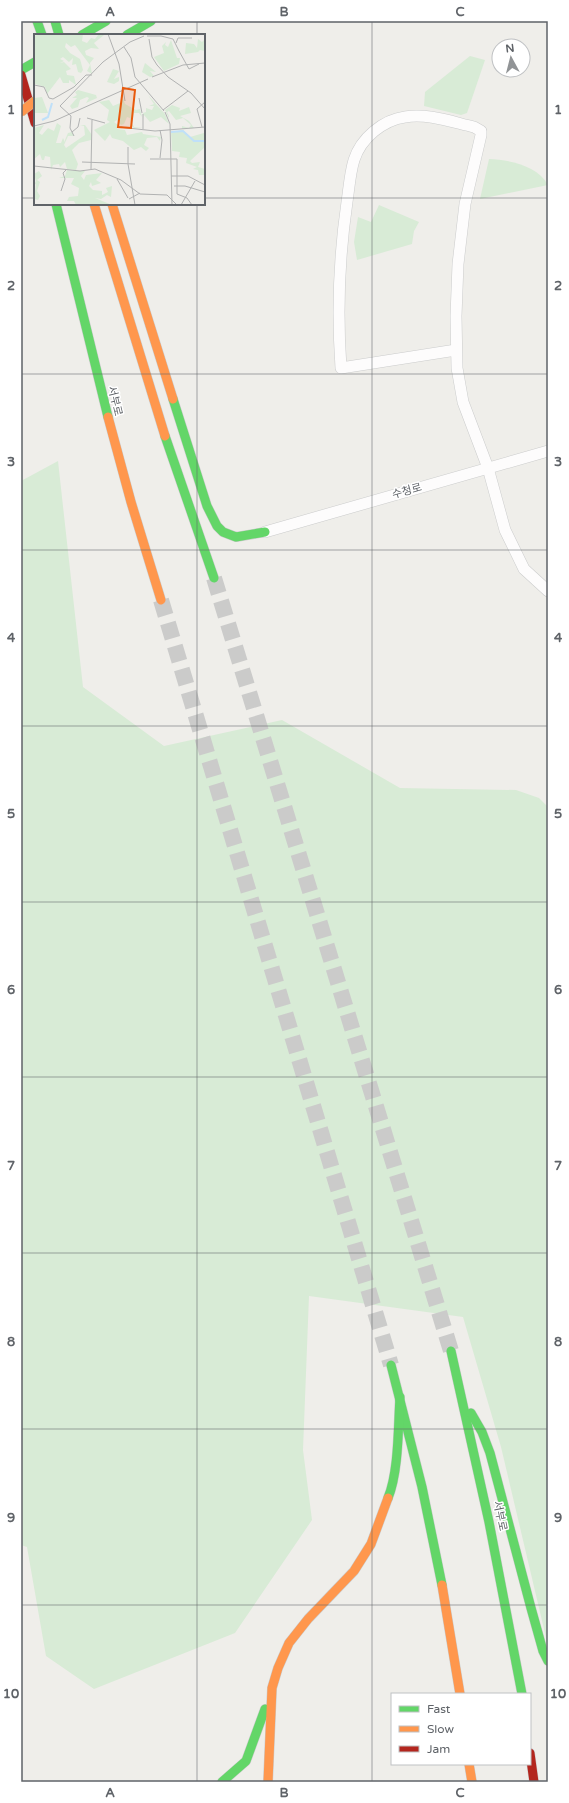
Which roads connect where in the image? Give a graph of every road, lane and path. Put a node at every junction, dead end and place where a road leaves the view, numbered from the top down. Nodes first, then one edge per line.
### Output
1 (37, 21) edge
2 (55, 21) edge
3 (106, 21) edge
4 (151, 21) edge
5 (42, 34) edge
6 (59, 34) edge
7 (84, 34) edge
8 (129, 34) edge
9 (34, 63) edge
10 (21, 70) edge
11 (21, 75) edge
12 (34, 89) edge
13 (21, 96) edge
14 (34, 102) edge
15 (21, 112) edge
16 (34, 120) edge
17 (56, 205) edge
18 (94, 205) edge
19 (112, 205) edge
20 (456, 350) junction
21 (548, 451) edge
22 (488, 468) junction
23 (265, 532) joint
24 (214, 578) tunnel mouth
25 (548, 591) edge
26 (161, 600) tunnel mouth
27 (451, 1351) tunnel mouth
28 (391, 1365) tunnel mouth
29 (400, 1397) junction
30 (463, 1399) junction
31 (548, 1661) edge
32 (272, 1688) junction
33 (521, 1690) edge
34 (460, 1693) edge
35 (531, 1760) edge
36 (469, 1765) edge
37 (222, 1782) edge
38 (268, 1782) edge
39 (472, 1782) edge
40 (534, 1782) edge

1 - 5 main road
2 - 6 main road
3 - 7 main road
4 - 8 main road
9 - 10 main road
11 - 16 main road
12 - 13 main road
14 - 15 main road, bridge
17 - 26 main road, 서부로
18 - 24 main road
19 - 23 main road
20 - 20 street
20 - 22 street
21 - 22 street, 수청로
22 - 23 street, 수청로
22 - 25 street
27 - 30 main road, 서부로
28 - 29 main road
29 - 32 main road
29 - 34 main road
30 - 31 main road
30 - 33 main road, 서부로
32 - 37 main road
32 - 38 main road
35 - 40 main road
36 - 39 main road

